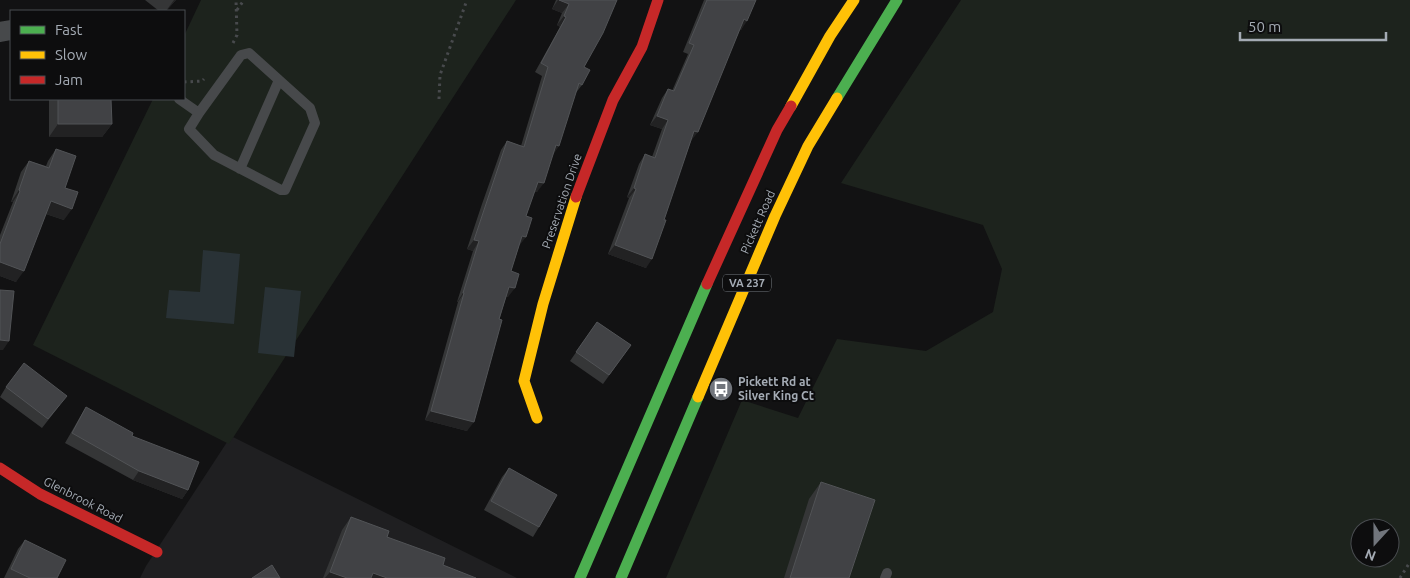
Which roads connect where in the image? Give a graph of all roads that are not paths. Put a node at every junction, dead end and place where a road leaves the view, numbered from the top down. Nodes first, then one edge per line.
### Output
1 (658, 0) edge
2 (854, 0) edge
3 (897, 0) edge
4 (278, 80) junction
5 (180, 100) edge
6 (199, 113) junction
7 (240, 169) junction
8 (537, 418) dead end
9 (0, 468) edge
10 (156, 552) dead end
11 (580, 578) edge
12 (621, 578) edge

1 - 8 main road, Preservation Drive
2 - 11 main road, Pickett Road / VA 237
3 - 12 main road, Pickett Road / VA 237
4 - 6 lane
4 - 7 lane
4 - 7 lane
5 - 6 lane
6 - 7 lane
9 - 10 main road, Glenbrook Road

